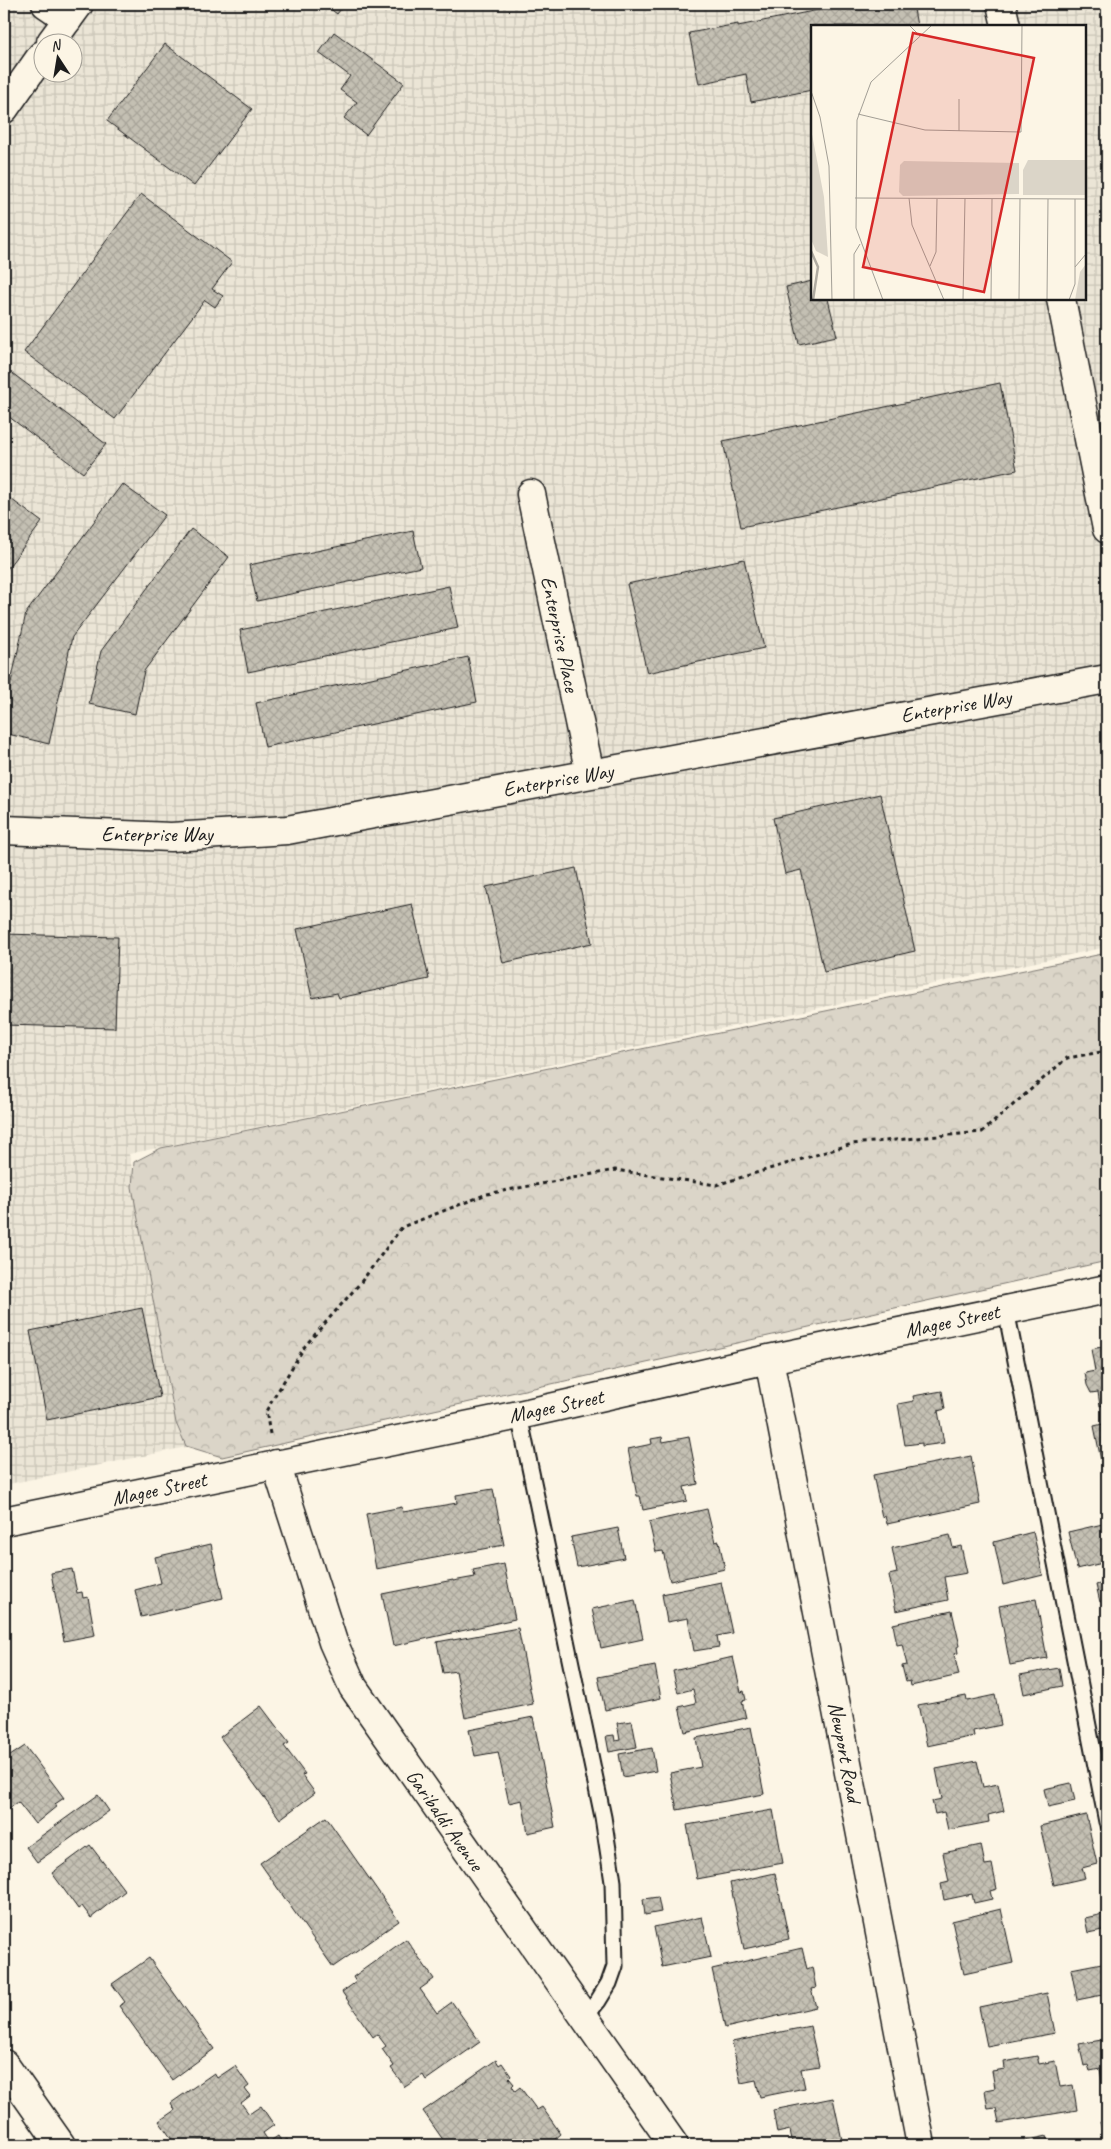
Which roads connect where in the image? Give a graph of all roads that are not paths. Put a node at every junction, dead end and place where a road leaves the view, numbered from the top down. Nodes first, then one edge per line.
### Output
1 (46, 4) edge
2 (1002, 4) edge
3 (74, 11) edge
4 (1006, 25) edge
5 (58, 32) edge
6 (32, 69) edge
7 (4, 110) edge
8 (1061, 300) edge
9 (531, 494) dead end
10 (1107, 529) edge
11 (1107, 679) edge
12 (590, 774) junction
13 (4, 830) edge
14 (1107, 1289) edge
15 (1006, 1310) junction
16 (770, 1359) junction
17 (519, 1415) junction
18 (276, 1464) junction
19 (4, 1521) edge
20 (1107, 1822) edge
21 (584, 2018) junction
22 (4, 2064) edge
23 (61, 2145) edge
24 (674, 2145) edge
25 (921, 2145) edge

1 - 3 street
2 - 4 street
3 - 5 street
6 - 7 street
8 - 10 street
9 - 12 street, Enterprise Place
11 - 12 street, Enterprise Way
12 - 13 street, Enterprise Way
14 - 15 street, Magee Street
15 - 16 street, Magee Street
15 - 20 lane
16 - 17 street, Magee Street
16 - 25 street, Newport Road
17 - 18 street, Magee Street
17 - 21 lane
18 - 19 street, Magee Street
18 - 21 street, Garibaldi Avenue
21 - 24 street, Garibaldi Avenue
22 - 23 street

